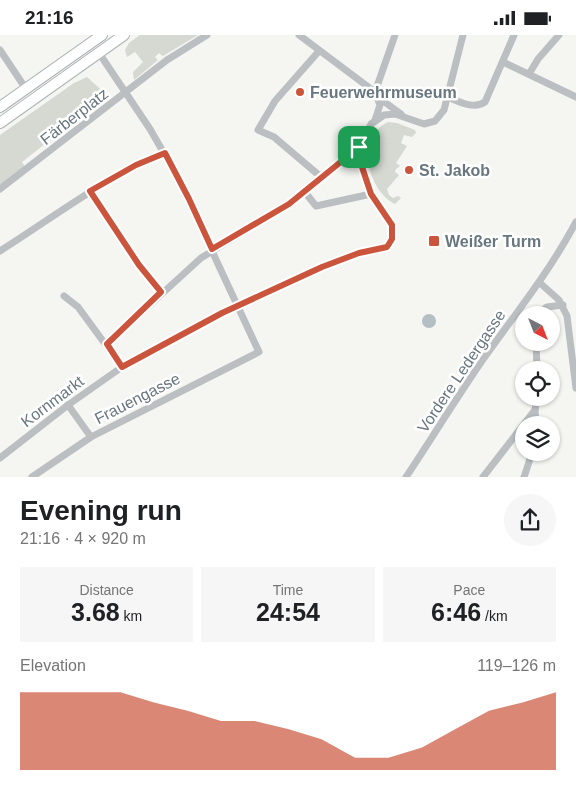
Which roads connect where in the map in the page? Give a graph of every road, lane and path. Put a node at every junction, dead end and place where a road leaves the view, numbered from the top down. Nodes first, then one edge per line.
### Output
1 (102, 35) edge
2 (124, 35) edge
3 (207, 35) edge
4 (299, 35) edge
5 (395, 35) edge
6 (463, 35) edge
7 (514, 35) edge
8 (559, 35) edge
9 (91, 38) edge
10 (0, 50) edge
11 (319, 51) junction
12 (98, 53) junction
13 (503, 62) junction
14 (530, 74) junction
15 (26, 89) junction
16 (126, 93) junction
17 (377, 95) junction
18 (447, 97) junction
19 (576, 97) edge
20 (0, 107) edge
21 (404, 116) junction
22 (375, 120) junction
23 (0, 123) edge
24 (359, 147) junction
25 (165, 153) junction
26 (321, 177) junction
27 (0, 189) edge
28 (90, 191) junction
29 (304, 191) junction
30 (371, 194) junction
31 (576, 222) edge
32 (212, 249) junction
33 (0, 251) edge
34 (540, 283) junction
35 (161, 292) junction
36 (64, 296) dead end
37 (563, 305) junction
38 (238, 306) junction
39 (522, 306) edge
40 (555, 306) edge
41 (515, 315) edge
42 (107, 344) junction
43 (122, 367) junction
44 (576, 388) edge
45 (68, 405) junction
46 (536, 406) edge
47 (535, 410) junction
48 (535, 416) edge
49 (92, 437) junction
50 (0, 459) edge
51 (529, 461) edge
52 (32, 477) edge
53 (406, 477) edge
54 (483, 477) edge
55 (524, 477) edge

1 - 9 main road
2 - 12 main road
3 - 16 street, Färberplatz
4 - 11 street
5 - 17 street
6 - 18 street
7 - 13 street
8 - 14 street
9 - 12 main road
9 - 15 main road
10 - 15 street
11 - 17 street
11 - 26 street
12 - 16 street
12 - 23 main road
13 - 14 street
13 - 18 street
14 - 19 street
15 - 20 main road
16 - 25 street
16 - 27 street, Färberplatz
17 - 21 street
17 - 22 street
18 - 21 street
21 - 22 street
22 - 24 street
24 - 26 street
24 - 30 street
25 - 28 street
25 - 32 street
26 - 29 street
28 - 33 street
28 - 35 street
29 - 30 street
29 - 32 street
30 - 38 street, Kornmarkt
31 - 34 street, Vordere Ledergasse
32 - 35 street
32 - 38 street
34 - 37 street
34 - 39 street, Vordere Ledergasse
35 - 42 street
36 - 42 street
37 - 40 street
37 - 44 street
38 - 43 street, Kornmarkt
38 - 49 street, Frauengasse
41 - 53 street, Vordere Ledergasse
42 - 43 street
43 - 45 street, Kornmarkt
45 - 49 street
45 - 50 street, Kornmarkt
46 - 47 street
47 - 48 street
47 - 54 street
49 - 52 street, Frauengasse
51 - 55 street

